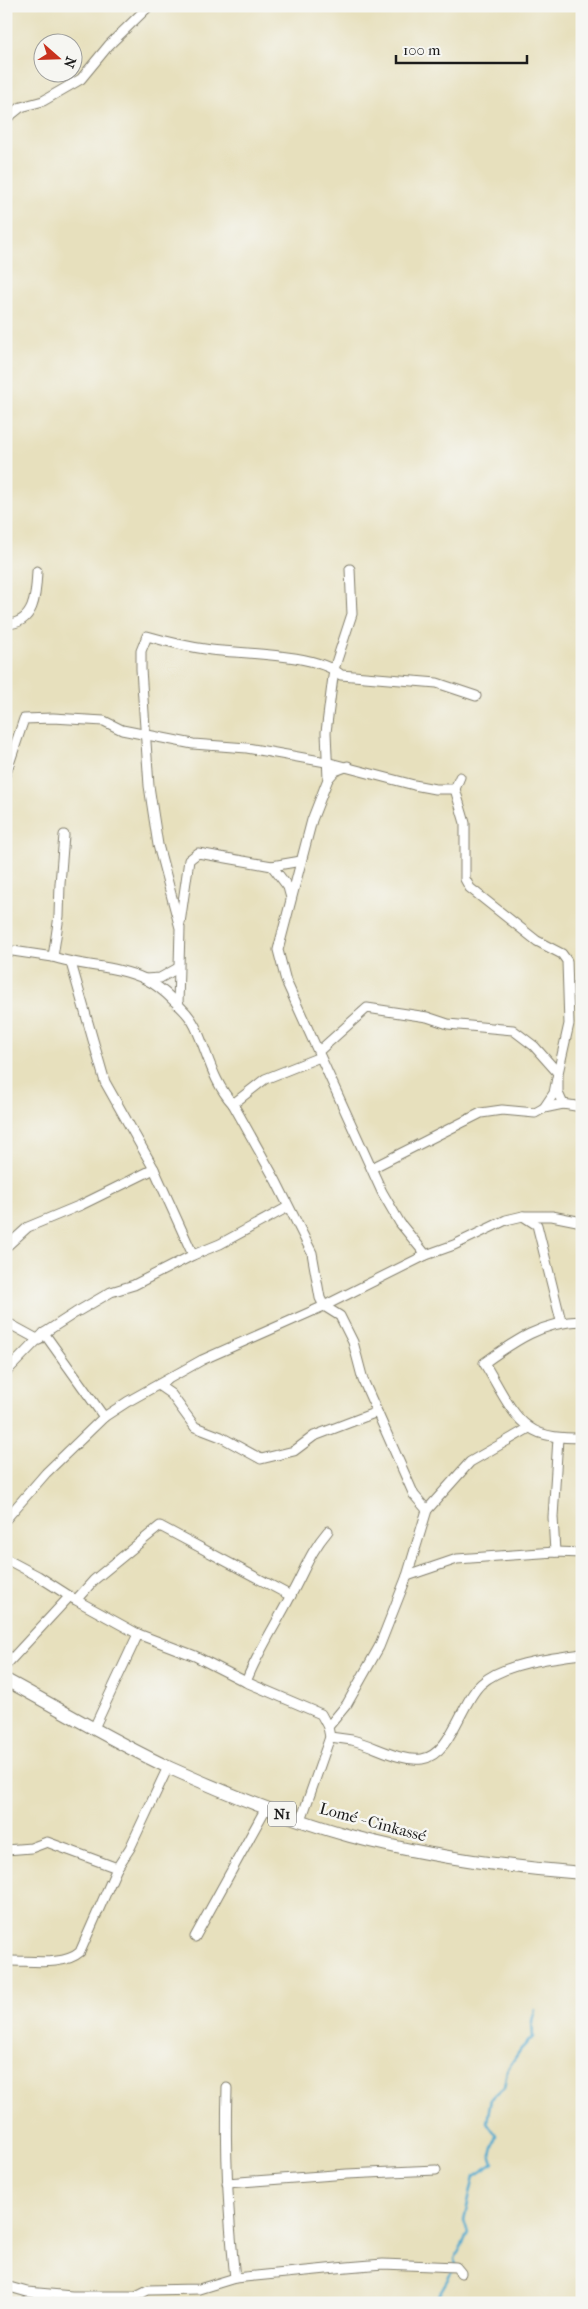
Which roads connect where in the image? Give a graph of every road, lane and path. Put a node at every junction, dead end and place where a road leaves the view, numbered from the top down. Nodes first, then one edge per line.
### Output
1 (149, 6) edge
2 (6, 119) edge
3 (350, 569) dead end
4 (37, 571) dead end
5 (6, 624) edge
6 (334, 669) junction
7 (476, 696) dead end
8 (146, 735) junction
9 (326, 762) junction
10 (348, 766) junction
11 (6, 773) edge
12 (460, 776) dead end
13 (328, 779) junction
14 (455, 789) junction
15 (64, 835) dead end
16 (301, 860) junction
17 (272, 866) junction
18 (292, 901) junction
19 (180, 928) junction
20 (6, 950) edge
21 (53, 957) junction
22 (71, 963) junction
23 (178, 968) junction
24 (145, 979) junction
25 (178, 1005) junction
26 (320, 1054) junction
27 (558, 1073) junction
28 (233, 1104) junction
29 (563, 1104) junction
30 (582, 1107) edge
31 (544, 1108) junction
32 (372, 1168) junction
33 (154, 1169) junction
34 (288, 1207) junction
35 (523, 1216) junction
36 (582, 1222) edge
37 (6, 1247) edge
38 (193, 1255) junction
39 (426, 1255) junction
40 (324, 1306) junction
41 (561, 1321) junction
42 (582, 1321) edge
43 (6, 1322) edge
44 (42, 1337) junction
45 (6, 1372) edge
46 (158, 1385) junction
47 (377, 1412) junction
48 (104, 1417) junction
49 (529, 1428) junction
50 (558, 1438) junction
51 (582, 1438) edge
52 (427, 1510) junction
53 (6, 1519) edge
54 (328, 1531) dead end
55 (555, 1552) junction
56 (582, 1553) edge
57 (6, 1560) edge
58 (407, 1576) junction
59 (291, 1596) junction
60 (73, 1599) junction
61 (138, 1634) junction
62 (582, 1654) edge
63 (6, 1665) edge
64 (6, 1680) edge
65 (246, 1682) junction
66 (94, 1728) junction
67 (329, 1732) junction
68 (168, 1767) junction
69 (266, 1808) junction
70 (301, 1820) junction
71 (6, 1850) edge
72 (117, 1868) junction
73 (582, 1873) edge
74 (194, 1937) dead end
75 (6, 1961) edge
76 (227, 2088) dead end
77 (436, 2170) dead end
78 (227, 2184) junction
79 (461, 2273) dead end
80 (235, 2278) junction
81 (6, 2286) edge
82 (136, 2296) junction
83 (124, 2303) edge

1 - 2 street
3 - 6 street
4 - 5 street
6 - 7 street
6 - 8 street
6 - 9 street
8 - 9 street
8 - 11 street
8 - 19 street
9 - 10 street
9 - 13 street
10 - 13 street
10 - 14 street
12 - 14 street
13 - 16 street
14 - 27 street
15 - 21 street
16 - 17 street
16 - 18 street
17 - 18 street
17 - 19 street
18 - 26 street
19 - 23 street
20 - 21 street
21 - 22 street
22 - 24 street
22 - 33 street
23 - 24 street
23 - 25 street
24 - 25 street
25 - 28 street
26 - 27 street
26 - 28 street
26 - 32 street
27 - 29 street
27 - 31 street
28 - 34 street
29 - 30 street
29 - 31 street
31 - 32 street
32 - 39 street
33 - 37 street
33 - 38 street
34 - 38 street
34 - 40 street
35 - 36 street
35 - 39 street
35 - 41 street
38 - 44 street
39 - 40 street
40 - 46 street
40 - 47 street
41 - 42 street
41 - 49 street
43 - 44 street
44 - 45 street
44 - 48 street
46 - 47 street
46 - 48 street
47 - 52 street
48 - 53 street
49 - 50 street
49 - 52 street
50 - 51 street
50 - 55 street
52 - 58 street
54 - 59 street
55 - 56 street
55 - 58 street
57 - 60 street
58 - 67 street
59 - 60 street
59 - 65 street
60 - 61 street
60 - 63 street
61 - 65 street
61 - 66 street
62 - 67 street
64 - 66 highway, Lomé - Cinkassé / N1
65 - 67 street
66 - 68 highway, Lomé - Cinkassé / N1
67 - 70 street
68 - 69 highway, Lomé - Cinkassé / N1
68 - 72 street
69 - 70 highway, Lomé - Cinkassé / N1
69 - 74 street
70 - 73 highway, Lomé - Cinkassé / N1
71 - 72 street
72 - 75 street
76 - 78 street
77 - 78 street
78 - 80 street
79 - 80 street
80 - 82 street
81 - 82 street
82 - 83 street

